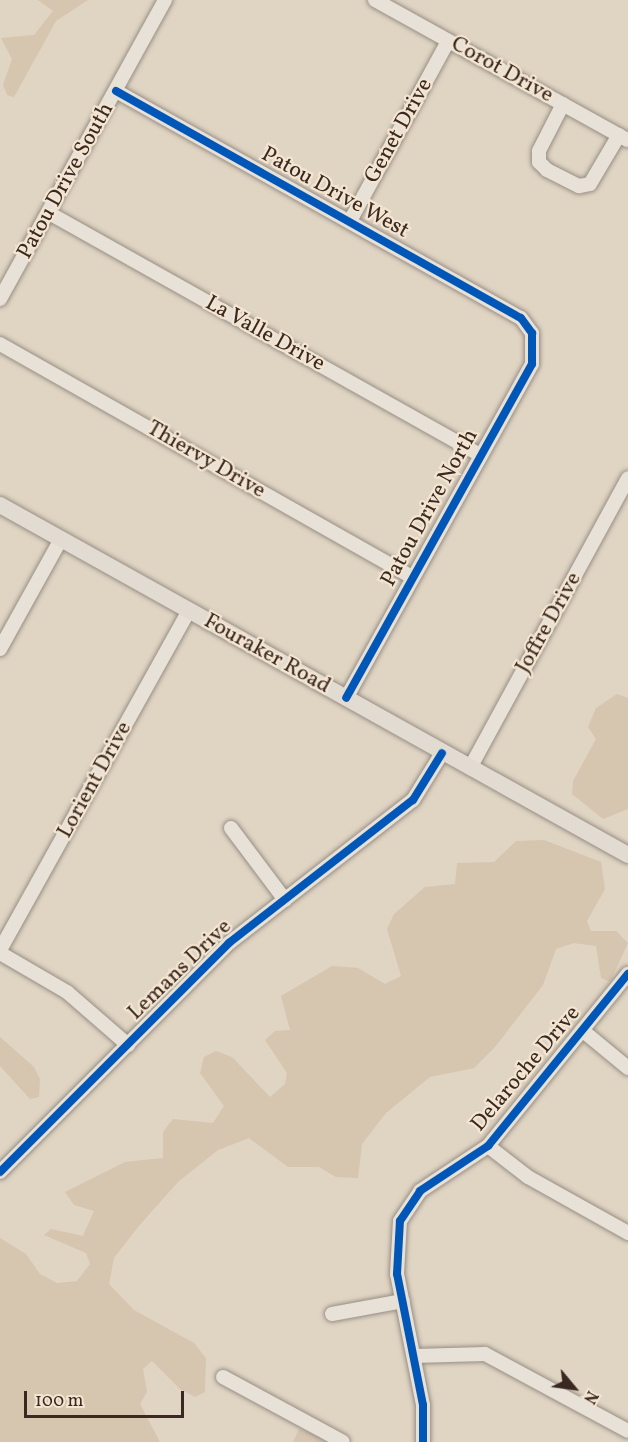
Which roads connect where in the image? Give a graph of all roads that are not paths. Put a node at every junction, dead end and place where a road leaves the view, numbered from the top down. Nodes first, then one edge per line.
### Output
1 (165, 0) edge
2 (375, 0) edge
3 (448, 41) junction
4 (116, 91) junction
5 (563, 104) junction
6 (624, 138) edge
7 (49, 213) junction
8 (350, 221) junction
9 (0, 299) edge
10 (532, 333) joint
11 (0, 344) edge
12 (480, 455) junction
13 (628, 478) edge
14 (0, 505) edge
15 (61, 539) junction
16 (412, 577) junction
17 (189, 610) junction
18 (0, 648) edge
19 (346, 698) junction
20 (442, 753) junction
21 (470, 768) junction
22 (231, 828) dead end
23 (628, 855) edge
24 (285, 900) junction
25 (0, 951) edge
26 (628, 974) edge
27 (582, 1030) junction
28 (128, 1045) junction
29 (628, 1068) edge
30 (488, 1146) junction
31 (2, 1167) edge
32 (628, 1233) edge
33 (403, 1301) junction
34 (332, 1314) dead end
35 (414, 1356) junction
36 (223, 1377) dead end
37 (628, 1431) edge
38 (343, 1442) edge
39 (423, 1442) edge

1 - 4 street, Patou Drive South
2 - 3 street, Corot Drive
3 - 5 street, Corot Drive
3 - 8 street, Genet Drive
4 - 7 street, Patou Drive South
4 - 8 street, Patou Drive West
5 - 6 street, Corot Drive
5 - 6 street
7 - 9 street, Patou Drive South
7 - 12 street, La Valle Drive
8 - 10 street, Patou Drive West
10 - 12 street, Patou Drive North
11 - 16 street, Thiervy Drive
12 - 16 street, Patou Drive North
13 - 21 street, Joffre Drive
14 - 15 main road, Fouraker Road
15 - 17 main road, Fouraker Road
15 - 18 street
16 - 19 street, Patou Drive North
17 - 19 main road, Fouraker Road
17 - 25 street, Lorient Drive
19 - 20 main road, Fouraker Road
20 - 21 main road, Fouraker Road
20 - 24 street, Lemans Drive
21 - 23 main road, Fouraker Road
22 - 24 street
24 - 28 street, Lemans Drive
25 - 28 street
26 - 27 street, Delaroche Drive
27 - 29 street
27 - 30 street, Delaroche Drive
28 - 31 street, Lemans Drive
30 - 32 street
30 - 33 street, Delaroche Drive
33 - 34 street
33 - 35 street, Delaroche Drive
35 - 37 street
35 - 39 street, Delaroche Drive
36 - 38 street

